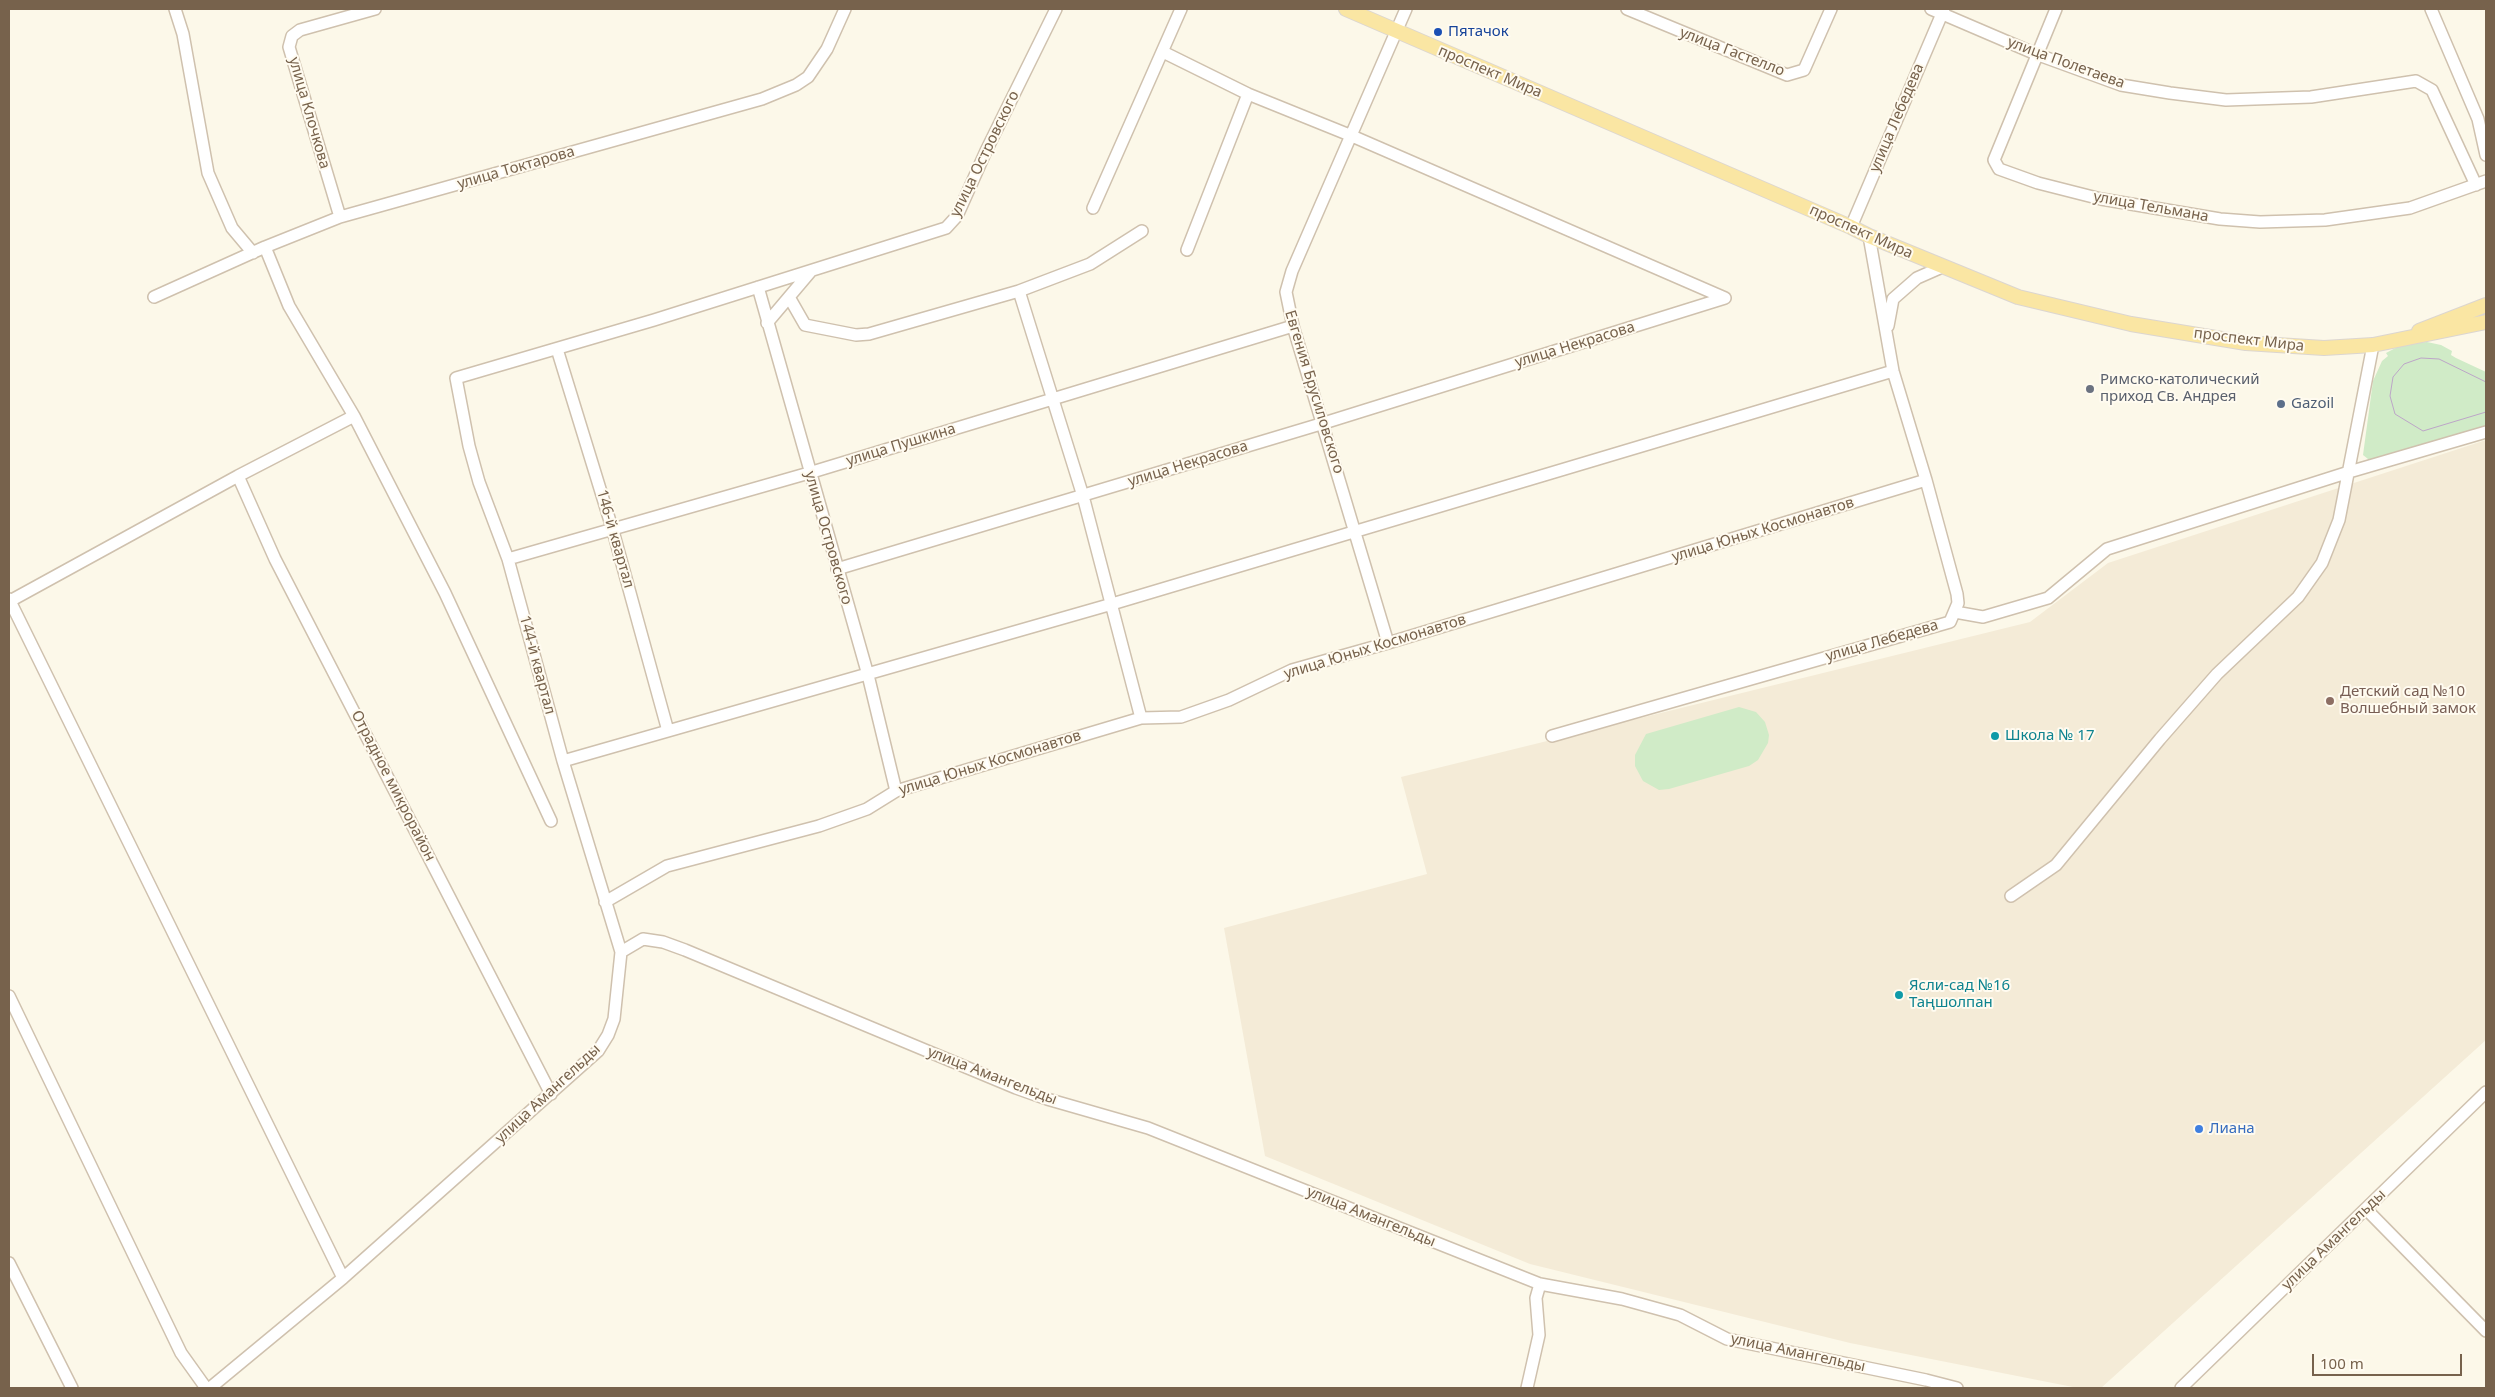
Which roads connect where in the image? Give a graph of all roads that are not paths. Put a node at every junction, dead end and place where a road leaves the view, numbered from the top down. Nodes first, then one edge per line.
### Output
1 (175, 9) edge
2 (375, 9) edge
3 (845, 9) edge
4 (1181, 9) edge
5 (1346, 9) edge
6 (1406, 9) edge
7 (1627, 9) edge
8 (1831, 9) edge
9 (1931, 9) edge
10 (2056, 9) edge
11 (2431, 9) edge
12 (1051, 10) edge
13 (1943, 11) edge
14 (1396, 31) junction
15 (1163, 52) junction
16 (2036, 54) junction
17 (2416, 81) joint
18 (1248, 94) junction
19 (1352, 136) junction
20 (2486, 155) edge
21 (2481, 183) edge
22 (1093, 208) dead end
23 (340, 217) junction
24 (1851, 226) junction
25 (1142, 231) dead end
26 (1869, 236) junction
27 (265, 247) junction
28 (1187, 250) dead end
29 (253, 253) junction
30 (1942, 267) junction
31 (812, 270) junction
32 (758, 287) junction
33 (1019, 291) junction
34 (154, 297) dead end
35 (789, 297) junction
36 (2486, 305) edge
37 (2486, 322) edge
38 (767, 323) junction
39 (1293, 326) junction
40 (1887, 330) junction
41 (2404, 338) junction
42 (2373, 345) junction
43 (557, 349) junction
44 (1893, 371) junction
45 (456, 378) joint
46 (1052, 399) junction
47 (354, 416) junction
48 (1324, 423) junction
49 (2486, 432) edge
50 (2349, 472) junction
51 (809, 473) junction
52 (238, 476) junction
53 (1926, 480) junction
54 (1083, 496) junction
55 (613, 531) junction
56 (1355, 531) junction
57 (508, 559) junction
58 (837, 569) junction
59 (9, 600) edge
60 (1112, 604) junction
61 (1955, 612) junction
62 (1388, 643) junction
63 (868, 675) junction
64 (1141, 718) junction
65 (668, 731) junction
66 (1552, 736) dead end
67 (563, 761) junction
68 (896, 790) junction
69 (551, 821) dead end
70 (2011, 896) dead end
71 (605, 902) junction
72 (621, 952) junction
73 (9, 996) edge
74 (2486, 1092) edge
75 (552, 1094) junction
76 (2366, 1209) junction
77 (9, 1263) edge
78 (343, 1278) junction
79 (1540, 1284) junction
80 (2486, 1331) edge
81 (72, 1388) edge
82 (206, 1388) edge
83 (210, 1388) edge
84 (1527, 1388) edge
85 (1957, 1388) edge
86 (2181, 1388) edge

1 - 29 street
2 - 23 street, улица Клочкова
3 - 23 street, улица Токтарова
4 - 15 street
5 - 14 main road, проспект Мира
6 - 14 street, Евгения Брусиловского
7 - 8 street, улица Гастелло
9 - 13 street, улица Полетаева
10 - 16 street, улица Тельмана
11 - 20 street
12 - 31 street, улица Островского
13 - 16 street, улица Полетаева
13 - 24 street, улица Лебедева
14 - 19 street, Евгения Брусиловского
14 - 24 main road, проспект Мира
15 - 18 street, улица Некрасова
15 - 22 street
16 - 17 street, улица Полетаева
16 - 21 street, улица Тельмана
17 - 21 street, улица Тельмана
18 - 19 street, улица Некрасова
18 - 28 street
19 - 39 street, Евгения Брусиловского
19 - 48 street, улица Некрасова
23 - 27 street, улица Токтарова
24 - 26 main road, проспект Мира
25 - 33 street
26 - 30 main road, проспект Мира
26 - 40 street, улица Лебедева
27 - 29 street, улица Токтарова
27 - 47 street
29 - 34 street, улица Токтарова
30 - 40 street, улица Лебедева
30 - 42 main road, проспект Мира
31 - 32 street, улица Островского
31 - 35 street
32 - 38 street, улица Островского
32 - 43 street, улица Островского
33 - 35 street
33 - 46 street
35 - 38 street
36 - 41 main road, проспект Мира
37 - 41 main road, проспект Мира
38 - 51 street, улица Островского
39 - 46 street, улица Пушкина
39 - 48 street, Евгения Брусиловского
40 - 44 street, улица Лебедева
41 - 42 main road, проспект Мира
42 - 50 street
43 - 45 street, улица Островского
43 - 55 street, 146-й квартал
44 - 53 street, улица Лебедева
44 - 56 street
45 - 57 street, 144-й квартал
46 - 51 street, улица Пушкина
46 - 54 street
47 - 52 street
47 - 69 street
48 - 54 street, улица Некрасова
48 - 56 street, Евгения Брусиловского
49 - 50 street
50 - 61 street
50 - 70 street
51 - 55 street, улица Пушкина
51 - 58 street, улица Островского
52 - 59 street
52 - 75 street, Отрадное микрорайон
53 - 61 street, улица Лебедева
53 - 62 street, улица Юных Космонавтов
54 - 58 street, улица Некрасова
54 - 60 street
55 - 57 street, улица Пушкина
55 - 65 street, 146-й квартал
56 - 60 street
56 - 62 street, Евгения Брусиловского
57 - 67 street, 144-й квартал
58 - 63 street, улица Островского
59 - 78 street
60 - 63 street
60 - 64 street
61 - 66 street, улица Лебедева
62 - 64 street, улица Юных Космонавтов
63 - 65 street
63 - 68 street, улица Островского
64 - 68 street, улица Юных Космонавтов
65 - 67 street
67 - 71 street, 144-й квартал
68 - 71 street, улица Юных Космонавтов
71 - 72 street, 144-й квартал
72 - 75 street, улица Амангельды
72 - 79 street, улица Амангельды
73 - 82 street
74 - 76 street, улица Амангельды
75 - 78 street, улица Амангельды
76 - 80 street
76 - 86 street, улица Амангельды
77 - 81 street
78 - 83 street, улица Амангельды
79 - 84 street
79 - 85 street, улица Амангельды

